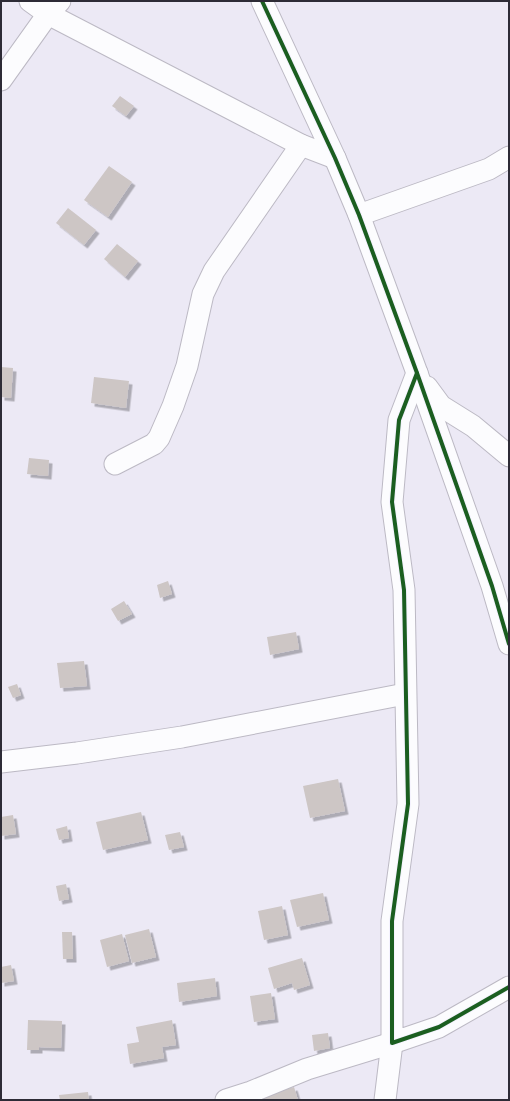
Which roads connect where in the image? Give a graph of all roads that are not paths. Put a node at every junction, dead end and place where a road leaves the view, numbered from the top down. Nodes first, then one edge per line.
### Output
1 (30, 1) edge
2 (262, 1) edge
3 (54, 7) edge
4 (1, 80) edge
5 (301, 145) junction
6 (509, 157) edge
7 (335, 158) junction
8 (359, 215) junction
9 (417, 373) junction
10 (509, 456) edge
11 (115, 464) dead end
12 (509, 644) edge
13 (405, 694) junction
14 (1, 762) edge
15 (509, 987) edge
16 (392, 1043) junction
17 (226, 1100) edge
18 (384, 1100) edge

1 - 3 street
2 - 7 street
3 - 4 street
3 - 5 street
5 - 7 street
5 - 11 street
6 - 8 street
7 - 8 street
8 - 9 street
9 - 10 street
9 - 12 street
9 - 13 street
13 - 14 street
13 - 16 street
15 - 16 street
16 - 17 street
16 - 18 street

